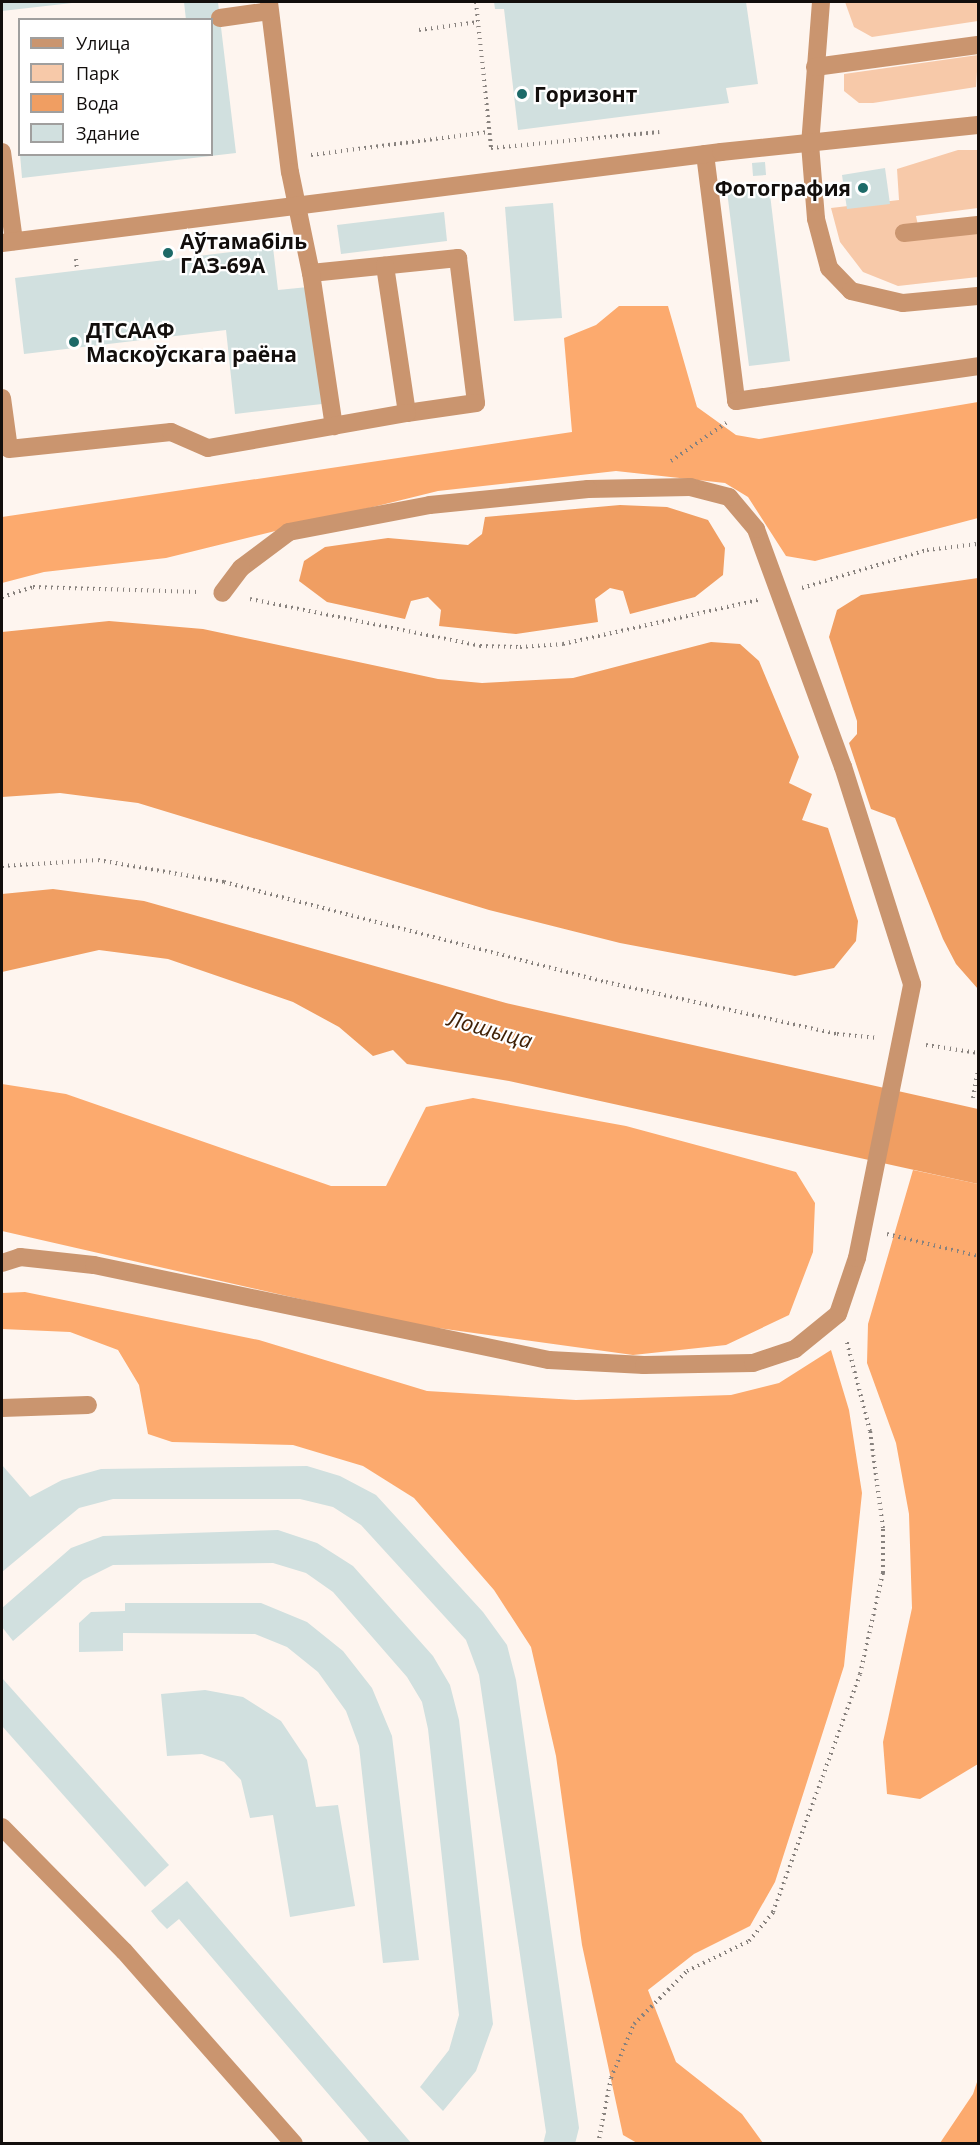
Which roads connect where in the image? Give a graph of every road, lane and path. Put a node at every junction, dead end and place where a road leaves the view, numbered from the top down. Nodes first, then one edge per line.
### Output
1 (476, 2) edge
2 (821, 2) edge
3 (270, 6) edge
4 (220, 18) dead end
5 (478, 22) junction
6 (419, 30) dead end
7 (978, 45) edge
8 (815, 67) junction
9 (978, 125) edge
10 (489, 132) junction
11 (554, 141) dead end
12 (810, 144) junction
13 (2, 152) edge
14 (705, 154) junction
15 (288, 158) junction
16 (296, 206) junction
17 (978, 225) edge
18 (904, 233) dead end
19 (8, 242) edge
20 (385, 266) junction
21 (311, 273) junction
22 (978, 296) edge
23 (978, 366) edge
24 (2, 398) edge
25 (736, 401) junction
26 (407, 413) junction
27 (334, 426) junction
28 (650, 487) junction
29 (978, 544) edge
30 (222, 593) junction
31 (778, 596) junction
32 (2, 597) edge
33 (2, 866) edge
34 (899, 1040) junction
35 (978, 1053) edge
36 (978, 1070) edge
37 (973, 1098) dead end
38 (863, 1229) junction
39 (978, 1256) edge
40 (2, 1263) edge
41 (838, 1314) junction
42 (88, 1405) dead end
43 (2, 1408) edge
44 (2, 1827) edge
45 (294, 2144) edge
46 (598, 2144) edge

1 - 5 path
2 - 8 lane
3 - 4 lane
3 - 15 lane
5 - 6 path
5 - 10 path
7 - 8 lane
8 - 12 lane
9 - 12 lane
10 - 11 path
10 - 15 path
12 - 14 lane
12 - 22 lane
13 - 19 lane
14 - 16 lane
14 - 25 lane
15 - 16 lane
16 - 19 lane
16 - 21 lane
17 - 18 lane
20 - 21 lane
20 - 26 lane
20 - 26 lane
21 - 27 lane
23 - 25 lane
24 - 27 lane
25 - 28 path
26 - 27 lane
28 - 30 lane
28 - 31 lane
29 - 31 path
30 - 31 path
30 - 32 path
31 - 34 lane
33 - 34 path
34 - 35 path
34 - 38 lane
36 - 37 path
38 - 39 path
38 - 41 lane
40 - 41 lane
41 - 46 path
42 - 43 lane
44 - 45 lane

